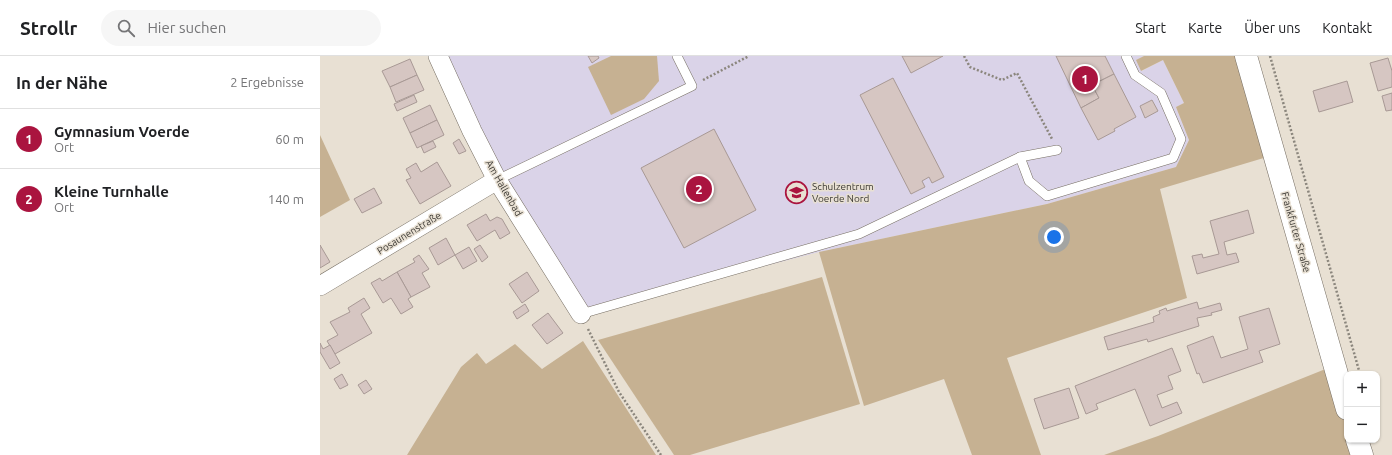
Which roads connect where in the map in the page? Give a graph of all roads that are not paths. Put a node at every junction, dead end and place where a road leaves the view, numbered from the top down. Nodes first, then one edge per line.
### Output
1 (438, 56) edge
2 (677, 56) edge
3 (1126, 56) edge
4 (1246, 56) edge
5 (1058, 150) road end
6 (1020, 158) junction
7 (497, 180) junction
8 (320, 286) edge
9 (581, 314) joint
10 (1346, 407) edge
11 (1358, 443) edge
12 (1362, 455) edge

1 - 7 street, Am Hallenbad
2 - 7 lane
3 - 6 lane
4 - 10 main road, Frankfurter Straße
5 - 6 lane
6 - 9 lane
7 - 8 street, Posaunenstraße
7 - 9 street, Am Hallenbad
11 - 12 main road

